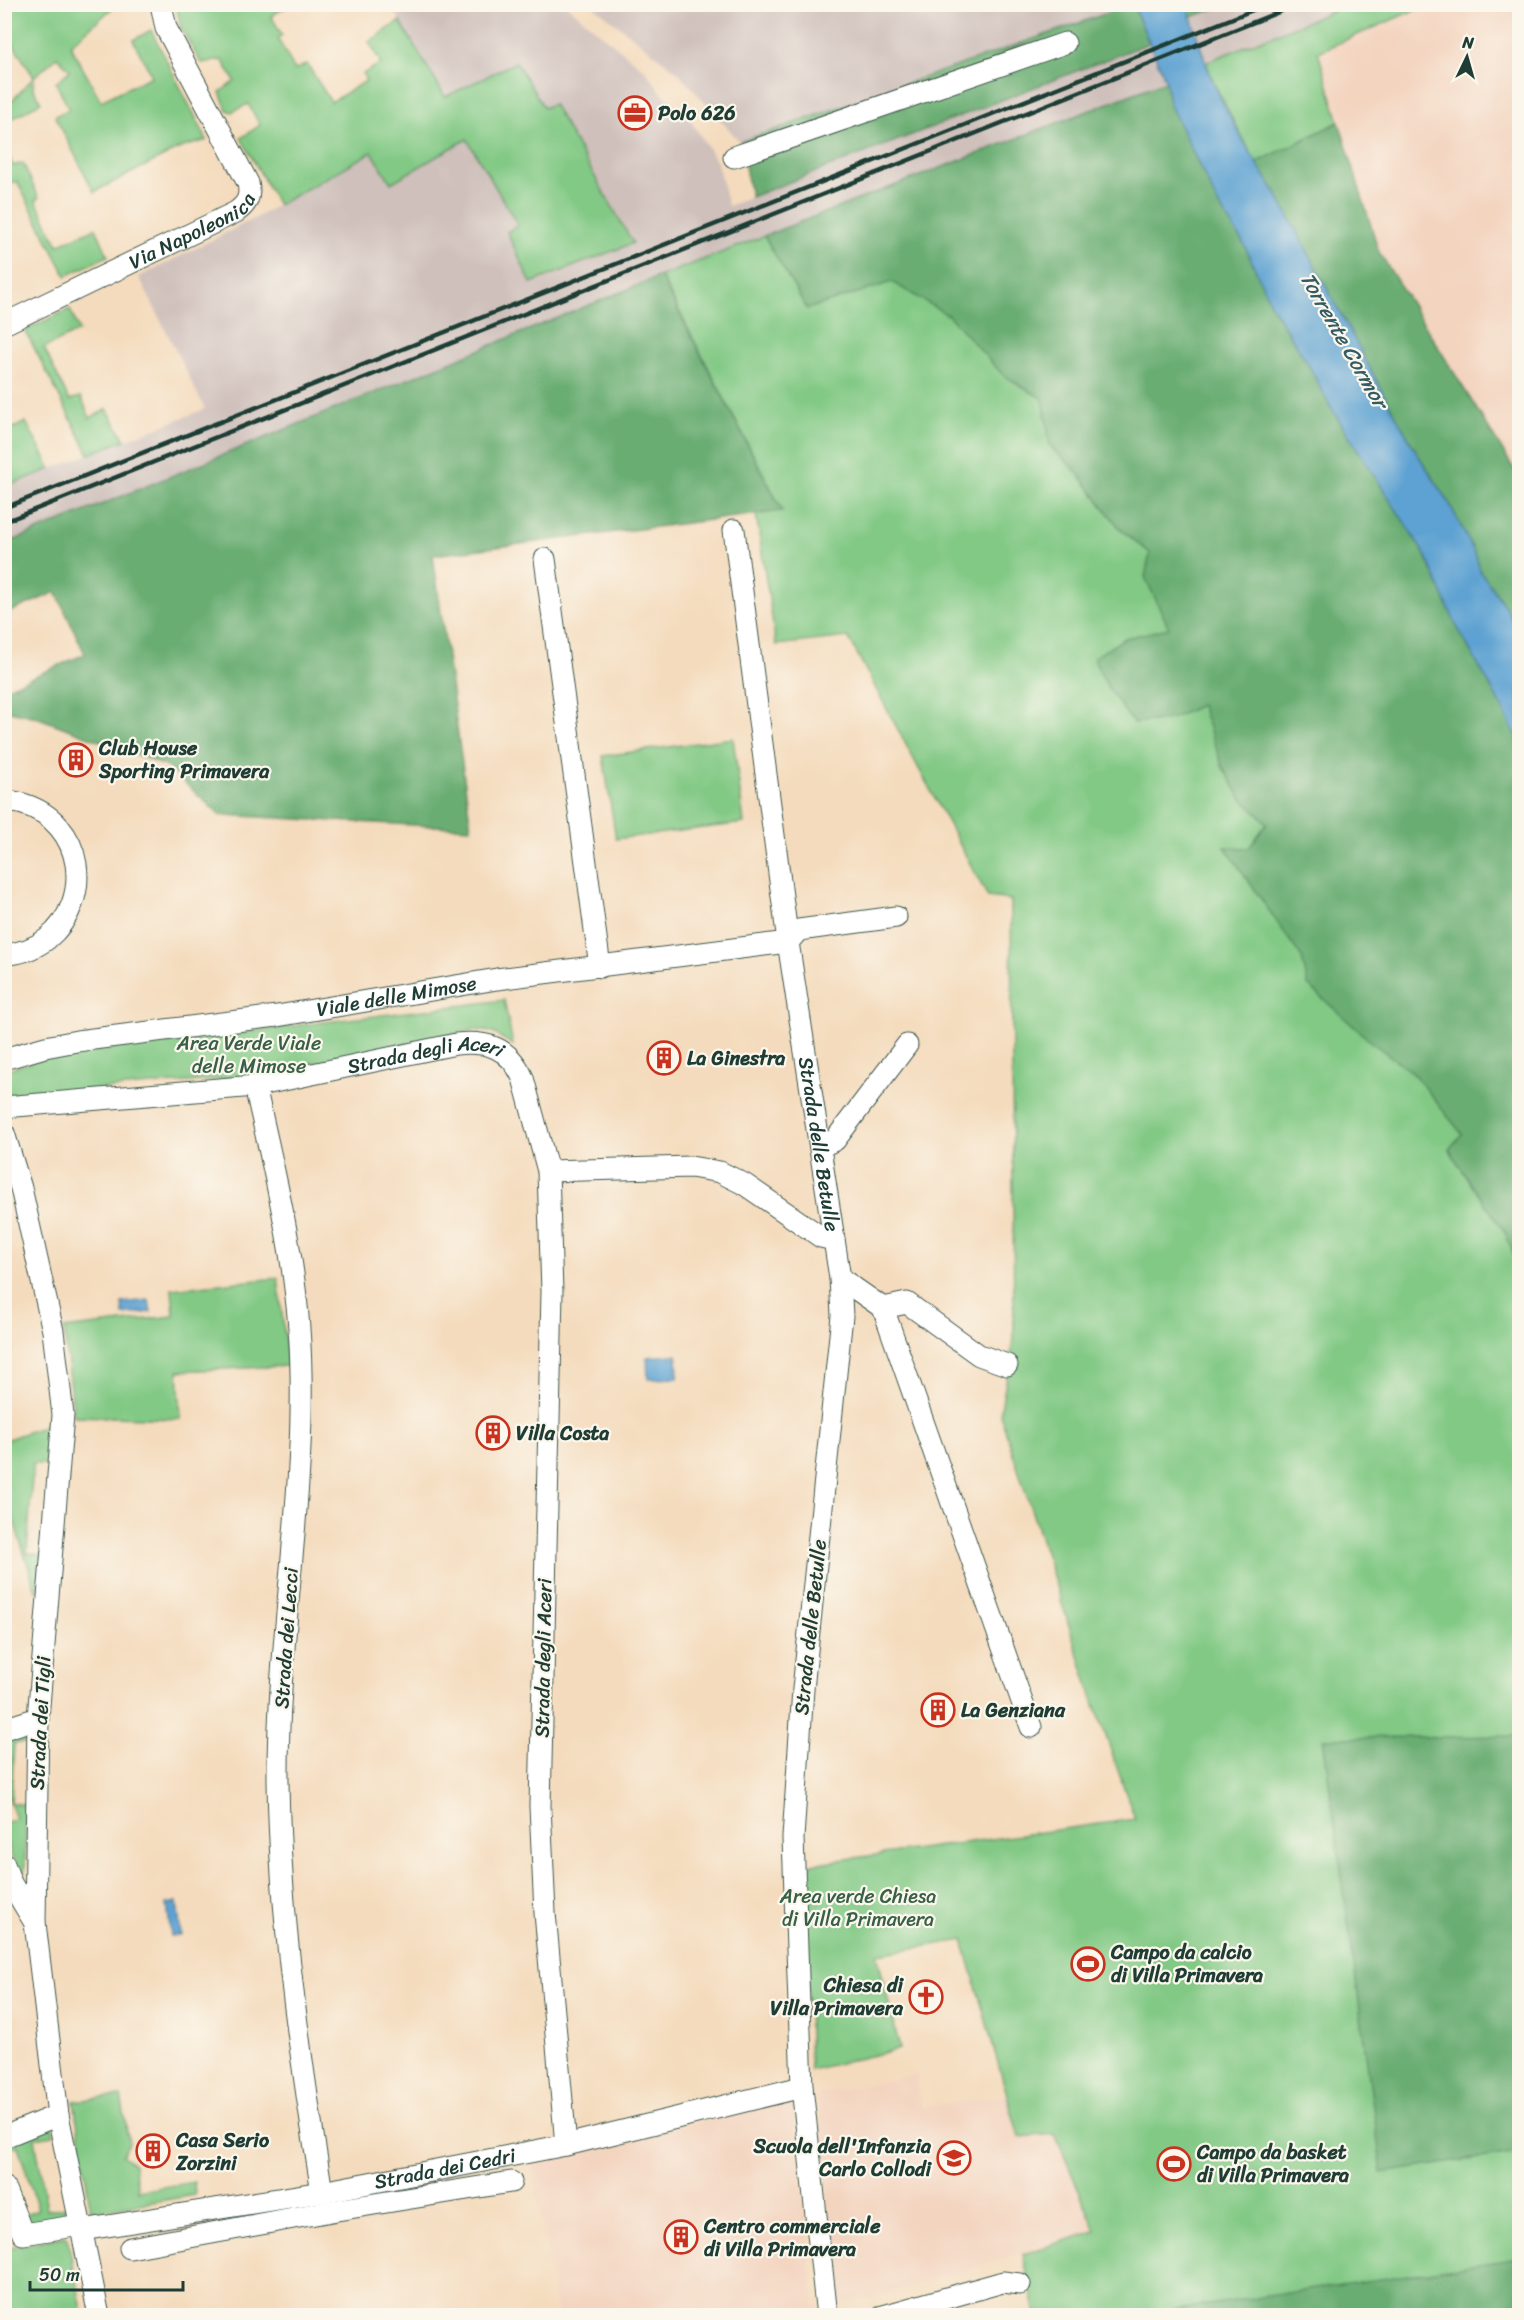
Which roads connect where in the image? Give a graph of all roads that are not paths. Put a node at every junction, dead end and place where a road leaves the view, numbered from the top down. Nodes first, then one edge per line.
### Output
1 (161, 4) edge
2 (1065, 43) dead end
3 (734, 158) dead end
4 (4, 324) edge
5 (734, 530) dead end
6 (545, 559) dead end
7 (4, 801) edge
8 (896, 917) dead end
9 (788, 942) junction
10 (4, 954) edge
11 (600, 967) junction
12 (907, 1045) dead end
13 (4, 1059) edge
14 (255, 1086) junction
15 (4, 1107) edge
16 (4, 1133) edge
17 (820, 1147) junction
18 (549, 1171) junction
19 (834, 1240) junction
20 (840, 1278) junction
21 (883, 1308) junction
22 (1007, 1365) dead end
23 (38, 1718) junction
24 (1031, 1727) dead end
25 (4, 1729) edge
26 (4, 1864) edge
27 (35, 1923) junction
28 (802, 2087) junction
29 (58, 2115) junction
30 (4, 2137) edge
31 (566, 2145) junction
32 (511, 2182) dead end
33 (4, 2187) edge
34 (331, 2198) junction
35 (82, 2228) junction
36 (130, 2248) dead end
37 (1020, 2284) dead end
38 (99, 2316) edge
39 (827, 2316) edge
40 (883, 2316) edge

1 - 4 street, Via Napoleonica
2 - 3 street
5 - 9 street, Strada delle Betulle
6 - 11 street
7 - 10 street
8 - 9 street
9 - 11 street, Viale delle Mimose
9 - 17 street, Strada delle Betulle
11 - 13 street, Viale delle Mimose
12 - 17 street
14 - 15 street, Strada degli Aceri
14 - 18 street, Strada degli Aceri
14 - 34 street, Strada dei Lecci
16 - 23 street, Strada dei Tigli
17 - 19 street, Strada delle Betulle
18 - 19 street
18 - 31 street, Strada degli Aceri
19 - 20 street, Strada delle Betulle
20 - 21 street
20 - 28 street, Strada delle Betulle
21 - 22 street
21 - 24 street
23 - 25 street
23 - 27 street, Strada dei Tigli
26 - 27 street
27 - 29 street, Strada dei Tigli
28 - 31 street, Strada dei Cedri
28 - 39 street, Strada delle Betulle
29 - 30 street
29 - 35 street, Strada dei Tigli
31 - 34 street, Strada dei Cedri
32 - 34 street
33 - 35 street, Strada dei Cedri
34 - 35 street, Strada dei Cedri
34 - 36 street
35 - 38 street, Strada dei Tigli
37 - 40 street

